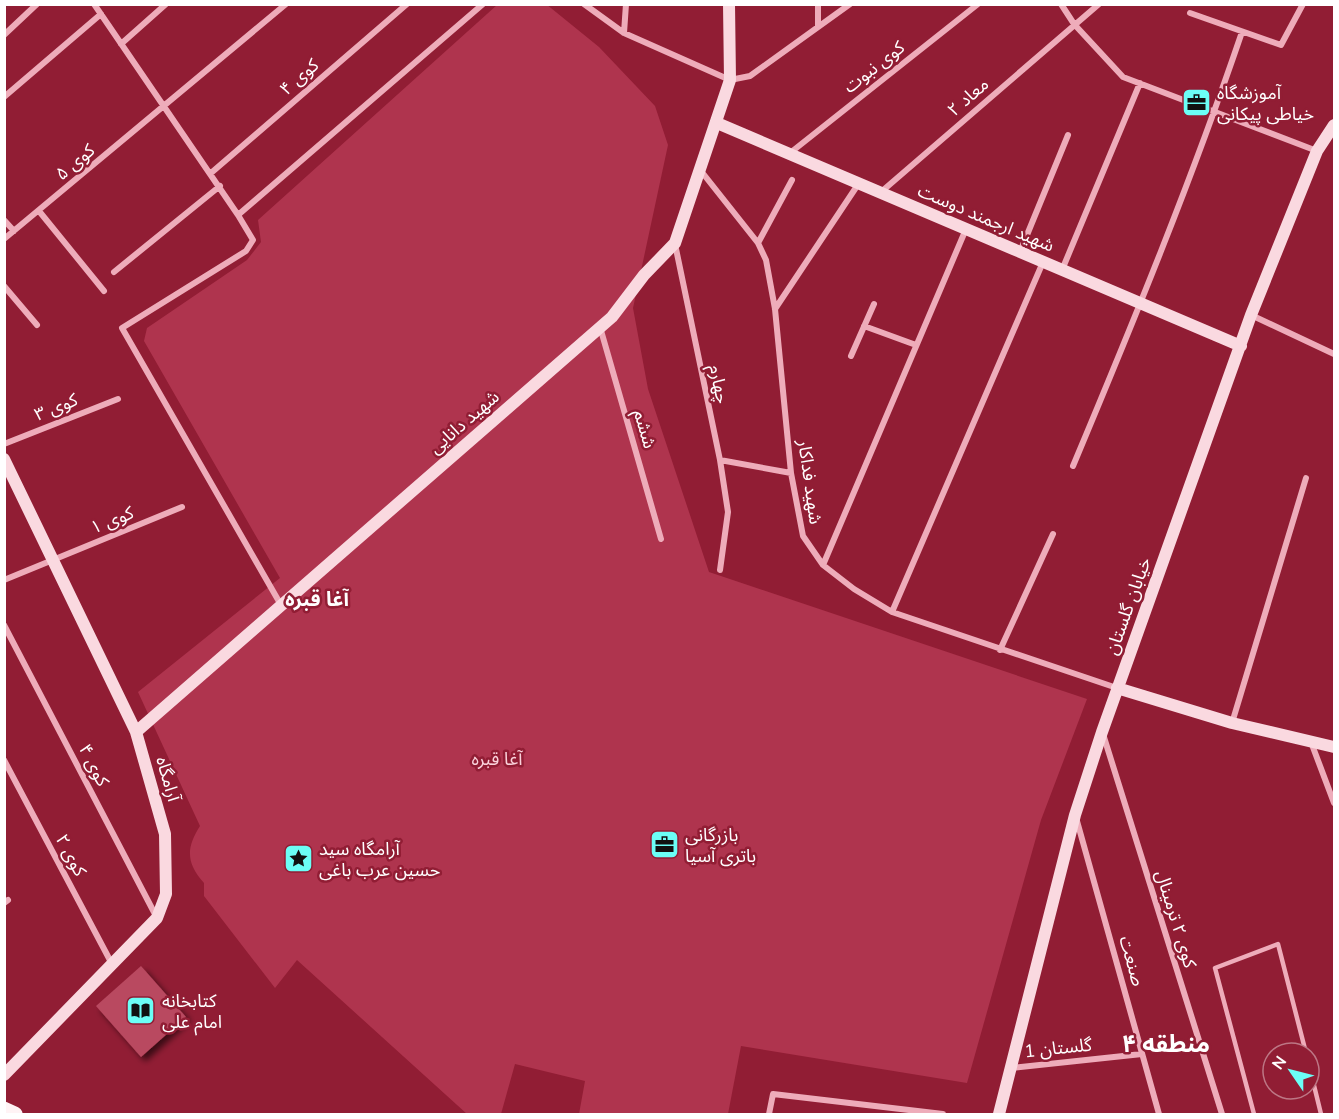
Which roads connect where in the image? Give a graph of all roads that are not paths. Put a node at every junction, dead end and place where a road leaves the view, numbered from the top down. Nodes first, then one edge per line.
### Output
1 (37, 4) edge
2 (94, 4) edge
3 (166, 4) edge
4 (286, 4) edge
5 (406, 4) edge
6 (483, 4) edge
7 (584, 4) edge
8 (626, 4) edge
9 (729, 4) edge
10 (818, 4) edge
11 (850, 4) edge
12 (978, 4) edge
13 (1061, 4) edge
14 (1099, 4) edge
15 (1303, 4) edge
16 (100, 14) junction
17 (1190, 14) dead end
18 (1074, 24) junction
19 (818, 27) junction
20 (1242, 32) junction
21 (624, 33) junction
22 (4, 35) edge
23 (121, 44) junction
24 (730, 80) junction
25 (1140, 83) junction
26 (4, 97) edge
27 (164, 107) junction
28 (1215, 112) junction
29 (717, 123) junction
30 (1335, 125) edge
31 (1068, 135) dead end
32 (1317, 151) junction
33 (789, 154) junction
34 (701, 171) junction
35 (211, 173) junction
36 (792, 180) dead end
37 (860, 183) junction
38 (220, 186) junction
39 (880, 192) junction
40 (39, 212) junction
41 (238, 214) junction
42 (4, 220) edge
43 (966, 229) junction
44 (14, 231) junction
45 (4, 239) edge
46 (675, 243) junction
47 (758, 243) junction
48 (1020, 252) junction
49 (1043, 262) junction
50 (1062, 270) junction
51 (114, 272) dead end
52 (4, 286) edge
53 (104, 291) dead end
54 (1141, 303) junction
55 (874, 304) dead end
56 (775, 309) junction
57 (1251, 315) junction
58 (37, 325) dead end
59 (864, 326) junction
60 (600, 327) junction
61 (916, 345) junction
62 (1241, 346) junction
63 (1335, 354) edge
64 (851, 356) dead end
65 (118, 399) dead end
66 (4, 444) edge
67 (4, 459) edge
68 (720, 460) junction
69 (1074, 466) dead end
70 (792, 473) junction
71 (1306, 478) dead end
72 (182, 507) dead end
73 (1053, 534) dead end
74 (661, 539) dead end
75 (52, 560) junction
76 (823, 564) junction
77 (720, 570) dead end
78 (4, 580) edge
79 (281, 605) junction
80 (892, 612) junction
81 (4, 625) edge
82 (1000, 650) junction
83 (1117, 688) junction
84 (1232, 723) junction
85 (136, 732) junction
86 (1102, 732) junction
87 (1311, 741) junction
88 (1334, 746) edge
89 (4, 760) edge
90 (1335, 803) edge
91 (1075, 815) junction
92 (157, 918) junction
93 (112, 964) junction
94 (1303, 1041) edge
95 (1142, 1054) junction
96 (1012, 1068) junction
97 (4, 1076) edge
98 (4, 1109) edge
99 (15, 1114) edge
100 (769, 1114) edge
101 (943, 1114) edge
102 (999, 1114) edge
103 (1160, 1114) edge
104 (1222, 1114) edge
105 (1254, 1114) edge

1 - 22 street
2 - 16 street
3 - 23 street
4 - 27 street, کوی ۵
5 - 35 street, کوی ۴
6 - 41 street
7 - 21 street
8 - 21 street
9 - 24 street, شهید دانایی
10 - 19 street
11 - 19 street
12 - 33 street, کوی نبوت
13 - 18 street
14 - 18 street, معاد ۲
15 - 20 street
16 - 23 street
16 - 26 street
17 - 20 street
18 - 25 street
18 - 39 street, معاد ۲
19 - 24 street
20 - 28 street
21 - 24 street
23 - 27 street
24 - 29 street, شهید دانایی
25 - 28 street
25 - 50 street
27 - 35 street
27 - 40 street, کوی ۵
28 - 32 street
28 - 54 street
29 - 33 street, شهید ارجمند دوست
29 - 34 street, شهید دانایی
30 - 32 street, خیابان گلستان
31 - 48 street
32 - 57 street, خیابان گلستان
33 - 37 street, شهید ارجمند دوست
34 - 46 street, شهید دانایی
34 - 47 street, شهید فداکار
35 - 38 street
36 - 47 street
37 - 39 street, شهید ارجمند دوست
37 - 56 street
38 - 41 street
38 - 51 street
39 - 43 street, شهید ارجمند دوست
40 - 44 street, کوی ۵
40 - 53 street
41 - 79 street
42 - 44 street
43 - 48 street, شهید ارجمند دوست
43 - 61 street
44 - 45 street, کوی ۵
46 - 60 street, شهید دانایی
46 - 68 street, چهارم
47 - 56 street, شهید فداکار
48 - 49 street, شهید ارجمند دوست
49 - 50 street, شهید ارجمند دوست
49 - 80 street
50 - 54 street, شهید ارجمند دوست
52 - 58 street
54 - 62 street, شهید ارجمند دوست
54 - 69 street
55 - 59 street
56 - 70 street, شهید فداکار
57 - 62 street, خیابان گلستان
57 - 63 street
59 - 61 street
59 - 64 street
60 - 74 street, ششم
60 - 79 street, شهید دانایی
61 - 76 street
62 - 83 street, خیابان گلستان
65 - 66 street, کوی ۳
67 - 75 street, آرامگاه
68 - 70 street
68 - 77 street, چهارم
70 - 76 street, شهید فداکار
71 - 84 street
72 - 75 street, کوی ۱
73 - 82 street
75 - 78 street, کوی ۱
75 - 85 street, آرامگاه
76 - 80 street, شهید فداکار
79 - 85 street, شهید دانایی
80 - 82 street, شهید فداکار
81 - 92 street, کوی ۴
82 - 83 street, شهید فداکار
83 - 84 street
83 - 86 street, خیابان گلستان
84 - 87 street
85 - 92 street, آرامگاه
86 - 91 street, خیابان گلستان
86 - 104 street, کوی ۲ ترمینال
87 - 88 street
87 - 90 street
89 - 93 street, کوی ۲
91 - 95 street, صنعت
91 - 96 street, خیابان گلستان
92 - 93 street, آرامگاه
93 - 97 street, آرامگاه
94 - 105 lane
95 - 96 street, گلستان 1
95 - 103 street, صنعت
96 - 102 street, خیابان گلستان
98 - 99 main road
100 - 101 street

